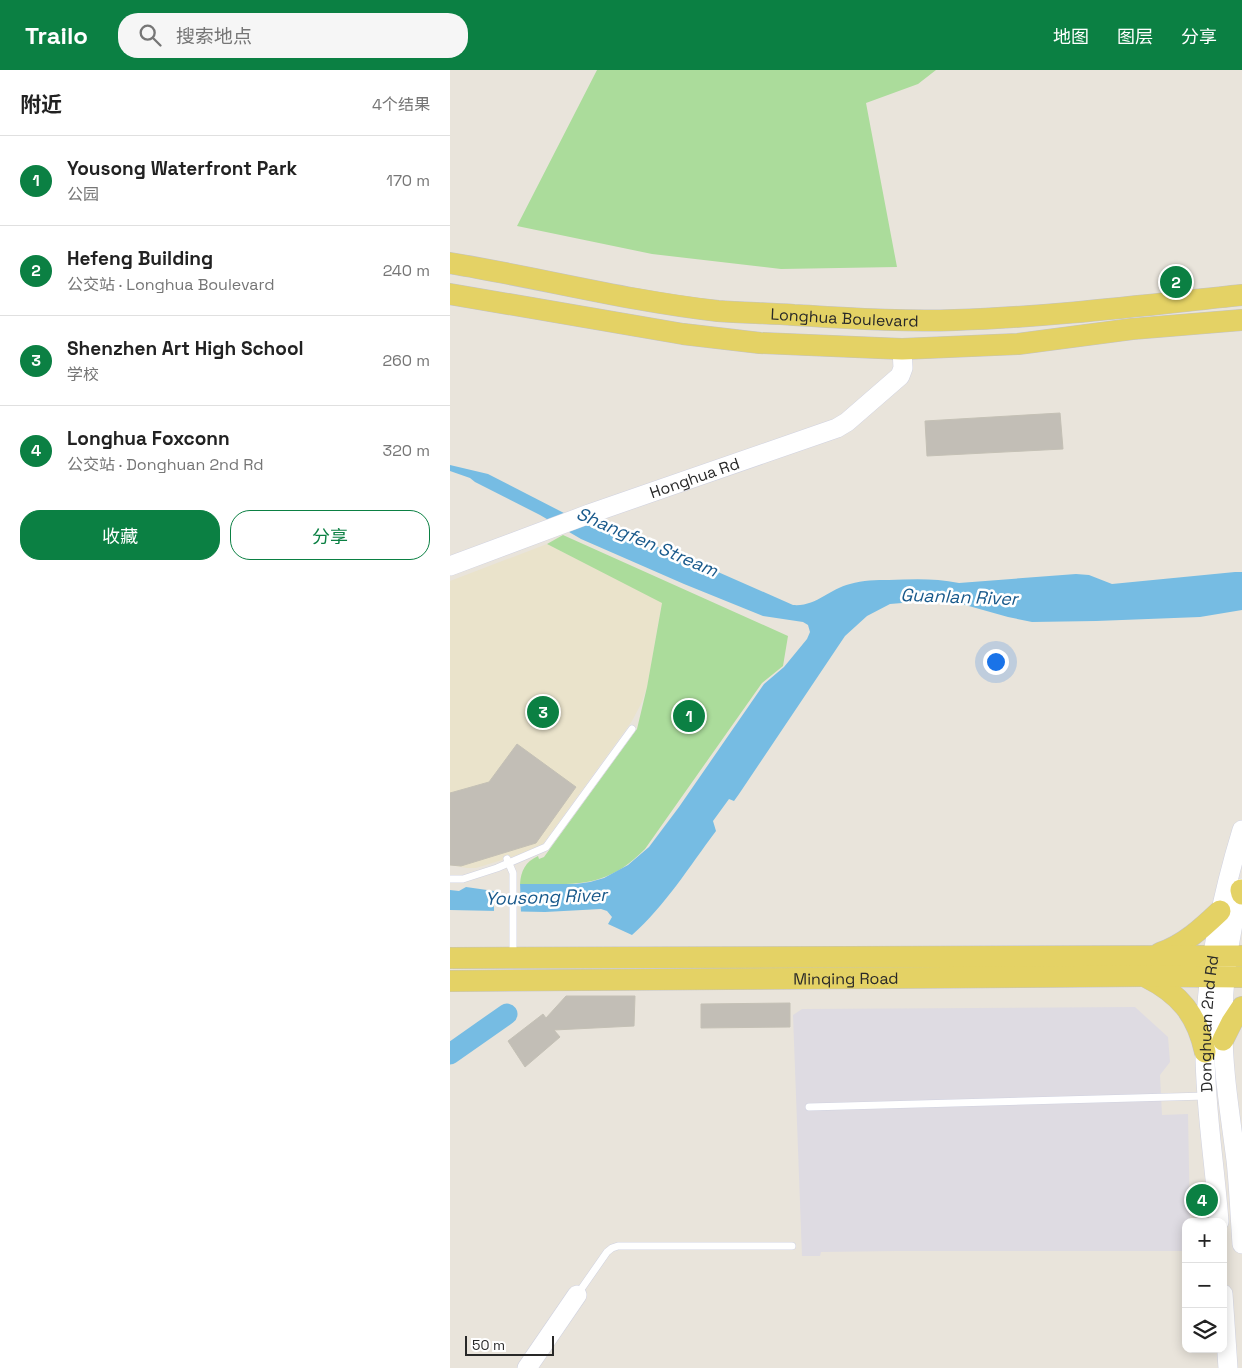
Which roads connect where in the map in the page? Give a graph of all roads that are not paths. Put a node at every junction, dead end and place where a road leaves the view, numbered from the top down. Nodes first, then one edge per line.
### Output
1 (450, 263) edge
2 (450, 294) edge
3 (1242, 295) edge
4 (1242, 320) edge
5 (902, 350) junction
6 (450, 566) edge
7 (632, 729) dead end
8 (1242, 830) edge
9 (508, 861) junction
10 (450, 879) edge
11 (1242, 891) edge
12 (1220, 911) junction
13 (513, 948) junction
14 (450, 958) edge
15 (1146, 966) junction
16 (1227, 966) edge
17 (450, 981) edge
18 (1242, 1007) edge
19 (1224, 1040) junction
20 (1205, 1052) junction
21 (1207, 1096) junction
22 (809, 1106) dead end
23 (1219, 1218) edge
24 (1242, 1244) edge
25 (792, 1246) dead end
26 (577, 1295) joint
27 (1224, 1308) edge
28 (527, 1368) edge
29 (1228, 1368) edge

1 - 3 main road, Longhua Boulevard
2 - 5 main road, Longhua Boulevard
4 - 5 main road, Longhua Boulevard
5 - 6 main road, Honghua Rd
7 - 9 lane
8 - 12 main road, Donghuan 2nd Rd
9 - 10 lane
9 - 13 lane
11 - 16 main road, Donghuan 2nd Rd
12 - 15 main road
12 - 16 main road, Donghuan 2nd Rd
13 - 14 main road, Minqing Road
13 - 15 main road, Minqing Road
15 - 16 main road, Minqing Road
15 - 17 main road, Minqing Road
15 - 20 main road
16 - 19 main road, Donghuan 2nd Rd
16 - 20 main road, Donghuan 2nd Rd
18 - 19 main road
19 - 24 main road, Donghuan 2nd Rd
20 - 21 main road, Donghuan 2nd Rd
21 - 22 lane
21 - 23 main road, Donghuan 2nd Rd
25 - 26 lane
26 - 28 main road
27 - 29 main road

